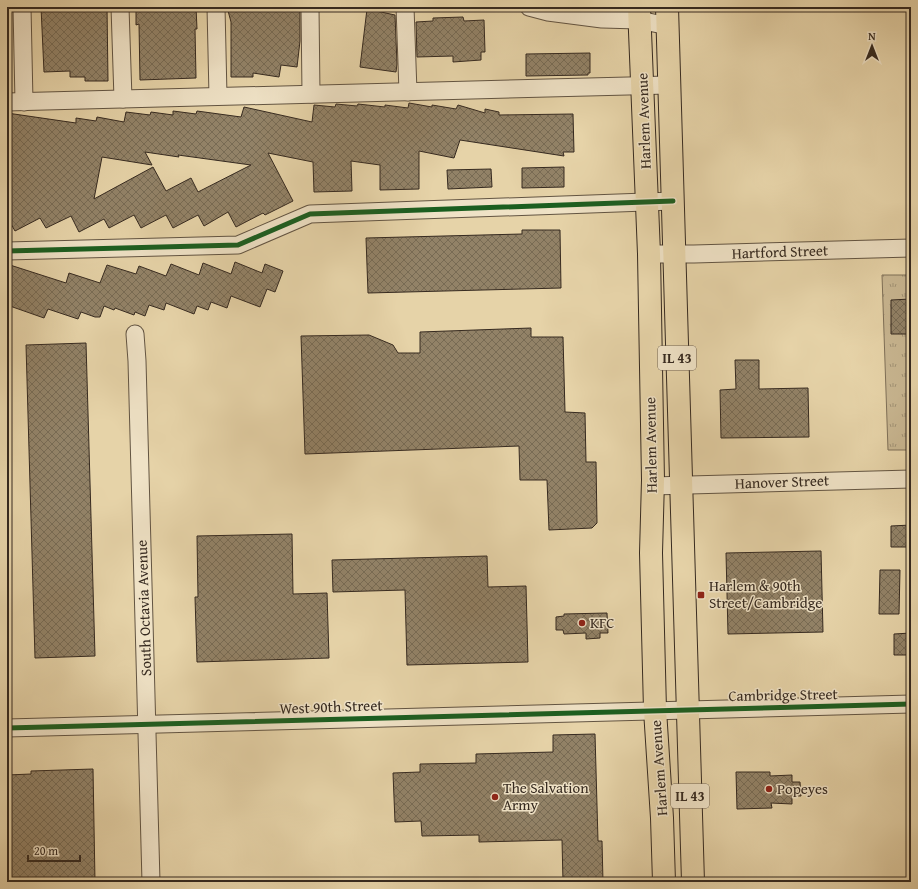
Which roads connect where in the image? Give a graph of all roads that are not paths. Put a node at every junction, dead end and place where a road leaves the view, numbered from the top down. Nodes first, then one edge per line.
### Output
1 (22, 7) edge
2 (120, 7) edge
3 (216, 7) edge
4 (310, 7) edge
5 (405, 7) edge
6 (529, 7) edge
7 (602, 13) edge
8 (639, 13) edge
9 (667, 16) edge
10 (642, 85) junction
11 (668, 85) junction
12 (408, 92) junction
13 (311, 94) junction
14 (218, 96) junction
15 (123, 99) junction
16 (7, 102) edge
17 (24, 102) junction
18 (672, 201) junction
19 (647, 203) junction
20 (911, 248) edge
21 (7, 250) edge
22 (649, 254) junction
23 (674, 254) junction
24 (135, 334) dead end
25 (911, 478) edge
26 (681, 485) junction
27 (652, 486) junction
28 (911, 704) edge
29 (688, 709) junction
30 (655, 710) junction
31 (148, 724) junction
32 (7, 728) edge
33 (151, 882) edge
34 (664, 882) edge
35 (693, 882) edge

1 - 17 street
2 - 15 street
3 - 14 street
4 - 13 street
5 - 12 street
6 - 7 street
7 - 8 street
8 - 9 street
8 - 10 main road, Harlem Avenue / IL 43
9 - 11 main road, Harlem Avenue / IL 43
10 - 11 street
10 - 12 street
10 - 19 main road, Harlem Avenue / IL 43
11 - 18 main road, Harlem Avenue / IL 43
12 - 13 street
13 - 14 street
14 - 15 street
15 - 17 street
16 - 17 street
18 - 19 street
18 - 23 main road, Harlem Avenue / IL 43
19 - 21 street
19 - 22 main road, Harlem Avenue / IL 43
20 - 23 street, Hartford Street
22 - 23 street, Hartford Street
22 - 27 main road, Harlem Avenue / IL 43
23 - 26 main road, Harlem Avenue / IL 43
24 - 31 street, South Octavia Avenue
25 - 26 street, Hanover Street
26 - 27 street, Hanover Street
26 - 29 main road, Harlem Avenue / IL 43
27 - 30 main road, Harlem Avenue / IL 43
28 - 29 street, Cambridge Street
29 - 30 street, Cambridge Street
29 - 35 main road, Harlem Avenue / IL 43
30 - 31 street, West 90th Street
30 - 34 main road, Harlem Avenue / IL 43
31 - 32 street, West 90th Street
31 - 33 street, South Octavia Avenue

